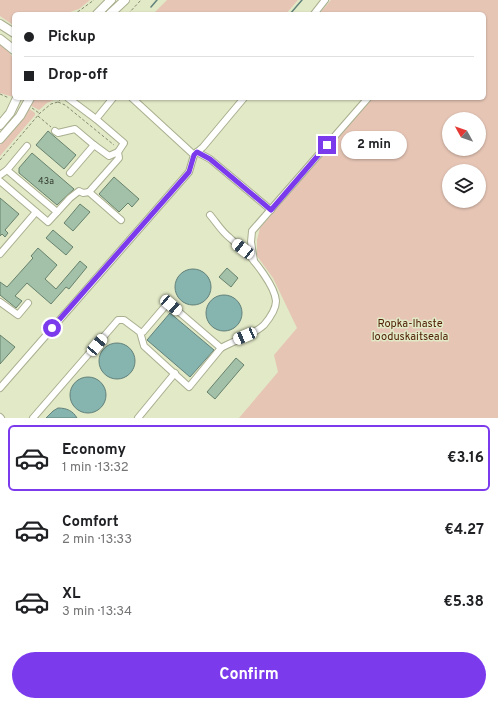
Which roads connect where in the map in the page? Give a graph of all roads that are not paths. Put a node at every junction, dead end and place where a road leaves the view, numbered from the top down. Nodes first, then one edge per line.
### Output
1 (111, 0) edge
2 (125, 0) edge
3 (325, 0) edge
4 (99, 12) edge
5 (112, 12) edge
6 (316, 12) edge
7 (0, 24) edge
8 (12, 32) edge
9 (0, 39) edge
10 (12, 48) edge
11 (13, 100) edge
12 (29, 100) edge
13 (71, 100) edge
14 (77, 100) edge
15 (111, 100) edge
16 (134, 100) edge
17 (242, 100) edge
18 (366, 100) edge
19 (85, 111) junction
20 (96, 119) junction
21 (0, 125) edge
22 (55, 131) road end
23 (0, 139) edge
24 (94, 145) junction
25 (27, 146) dead end
26 (119, 151) junction
27 (195, 154) junction
28 (7, 170) junction
29 (70, 173) dead end
30 (0, 175) edge
31 (0, 181) edge
32 (89, 192) junction
33 (271, 210) junction
34 (36, 212) junction
35 (57, 212) junction
36 (210, 215) dead end
37 (121, 220) dead end
38 (0, 254) edge
39 (254, 261) junction
40 (0, 302) edge
41 (28, 303) dead end
42 (140, 332) junction
43 (221, 348) junction
44 (175, 373) junction
45 (0, 388) edge
46 (33, 418) edge
47 (138, 418) edge

1 - 4 main road
2 - 5 main road
3 - 6 street
7 - 8 main road
9 - 10 main road
11 - 21 main road
12 - 23 main road
13 - 19 street
14 - 19 street
15 - 20 street
16 - 27 street
17 - 27 street
18 - 33 street
19 - 20 street
20 - 26 street
22 - 24 street
24 - 26 street
24 - 29 street
25 - 28 street
26 - 32 street
27 - 33 street
27 - 45 street
28 - 30 street
28 - 35 street
31 - 34 street
32 - 35 street
32 - 37 street
33 - 39 street
34 - 35 street
34 - 38 street
36 - 39 street
39 - 43 street
40 - 41 street
42 - 43 street
42 - 44 street
42 - 46 street
43 - 44 street
44 - 47 street

